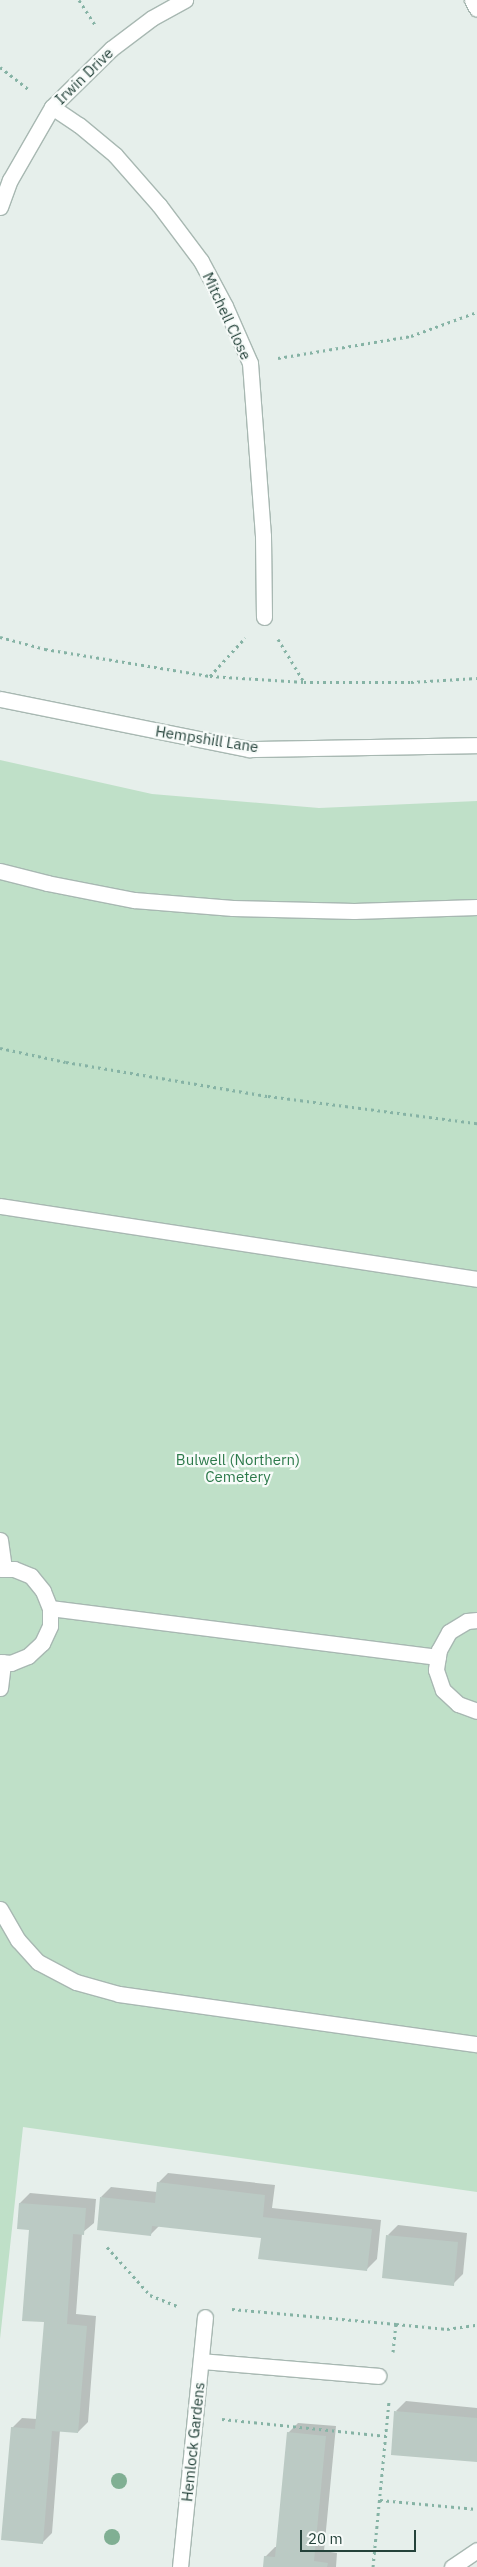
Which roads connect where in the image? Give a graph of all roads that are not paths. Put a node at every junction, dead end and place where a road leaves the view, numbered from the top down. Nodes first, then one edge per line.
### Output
1 (185, 0) edge
2 (472, 0) edge
3 (477, 9) edge
4 (52, 107) junction
5 (0, 207) edge
6 (264, 617) road end
7 (0, 700) edge
8 (477, 745) edge
9 (0, 871) edge
10 (477, 907) edge
11 (0, 1206) edge
12 (477, 1279) edge
13 (0, 1540) edge
14 (2, 1569) edge
15 (50, 1608) junction
16 (477, 1620) edge
17 (438, 1657) junction
18 (2, 1662) edge
19 (0, 1688) edge
20 (477, 1711) edge
21 (0, 1909) edge
22 (477, 2044) edge
23 (205, 2317) road end
24 (201, 2361) junction
25 (378, 2376) dead end
26 (477, 2550) edge
27 (180, 2567) edge
28 (452, 2567) edge

1 - 4 street, Irwin Drive
2 - 3 street
4 - 5 street, Irwin Drive
4 - 6 street, Mitchell Close
7 - 8 street, Hempshill Lane
9 - 10 street
11 - 12 street
13 - 14 street
14 - 15 street
15 - 17 street
15 - 18 street
16 - 17 street
17 - 20 street
18 - 19 street
21 - 22 street
23 - 24 street, Hemlock Gardens
24 - 25 street
24 - 27 street, Hemlock Gardens
26 - 28 street

